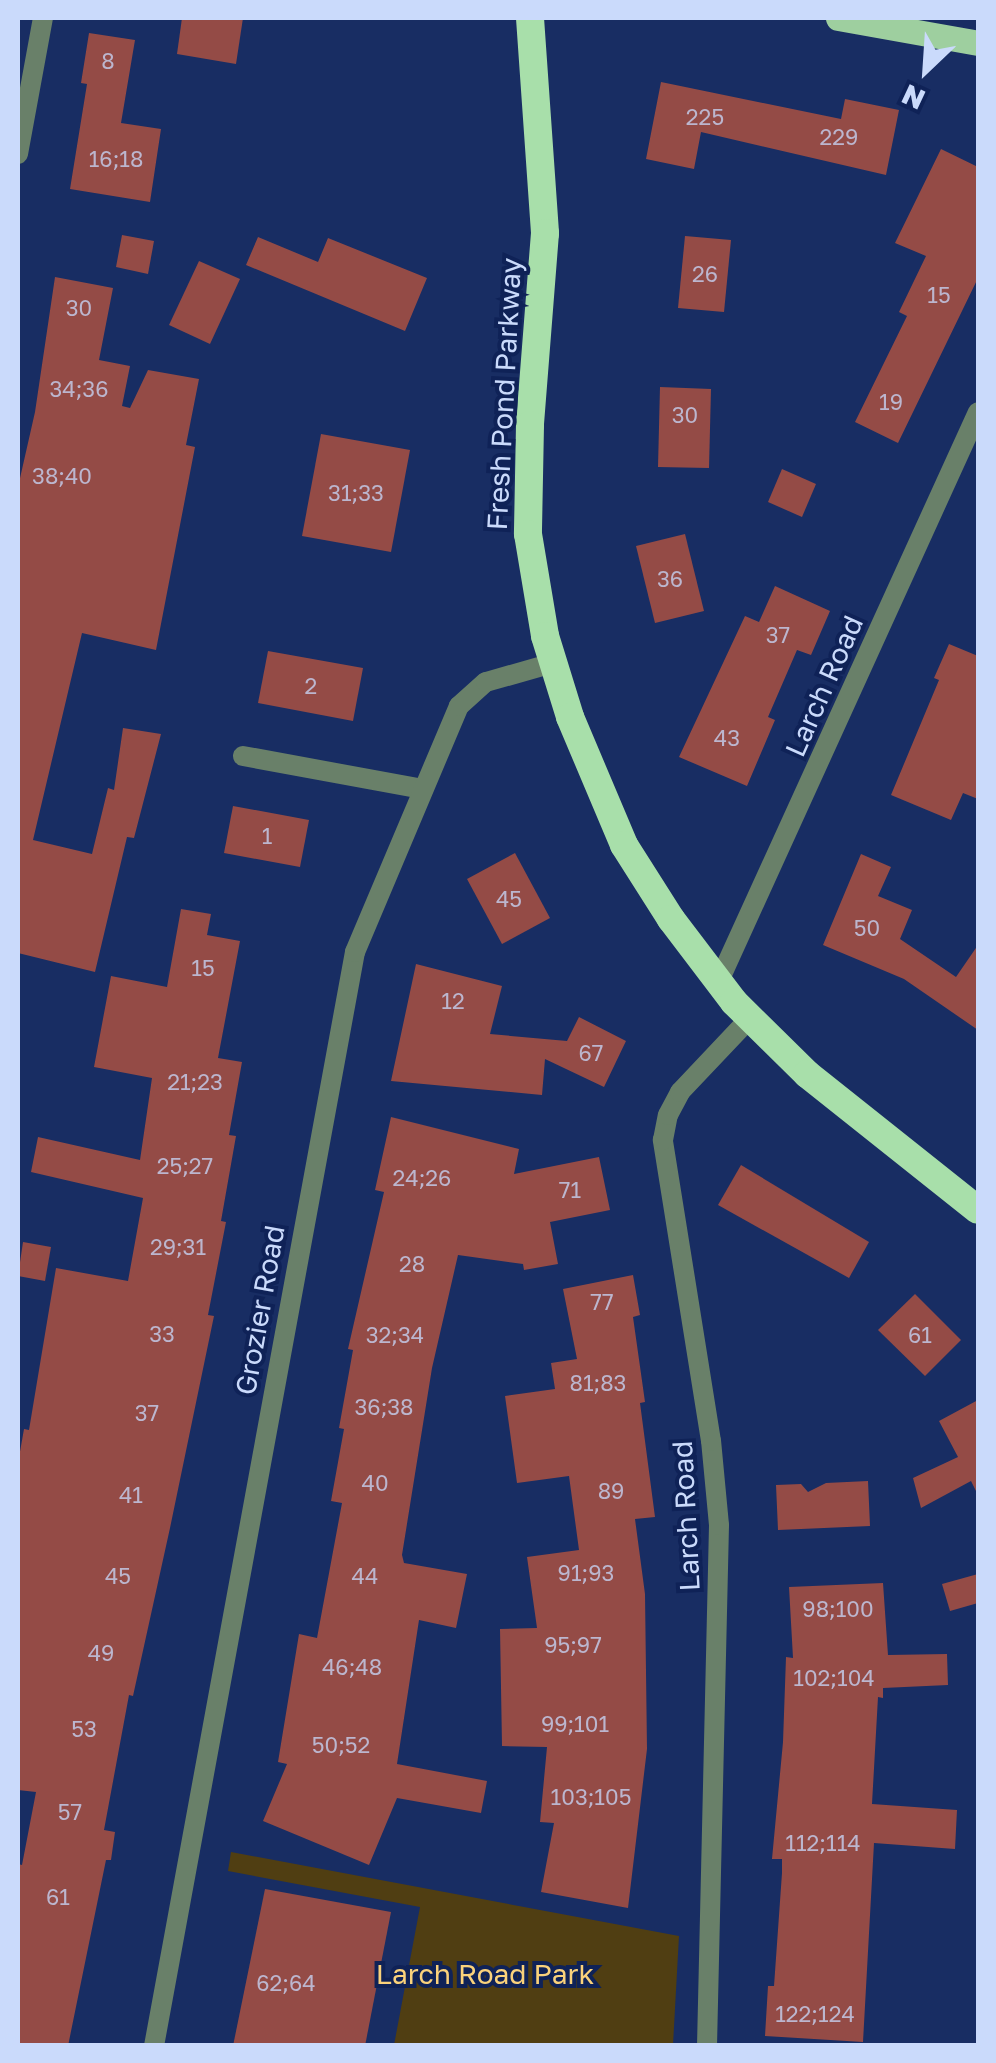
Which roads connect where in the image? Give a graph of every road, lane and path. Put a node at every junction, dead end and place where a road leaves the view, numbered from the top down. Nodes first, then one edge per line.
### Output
1 (43, 18) edge
2 (530, 18) edge
3 (838, 18) edge
4 (896, 22) edge
5 (978, 43) edge
6 (18, 154) edge
7 (978, 412) edge
8 (553, 663) junction
9 (242, 756) dead end
10 (422, 789) junction
11 (718, 984) junction
12 (749, 1019) junction
13 (978, 1209) edge
14 (154, 2046) edge
15 (707, 2046) edge

1 - 6 street
2 - 8 highway, Fresh Pond Parkway
3 - 4 main road
4 - 5 main road
7 - 11 street, Larch Road
8 - 10 street, Grozier Road
8 - 11 highway, Fresh Pond Parkway
9 - 10 street
10 - 14 street, Grozier Road
11 - 12 highway, Fresh Pond Parkway
12 - 13 highway, Fresh Pond Parkway
12 - 15 street, Larch Road

